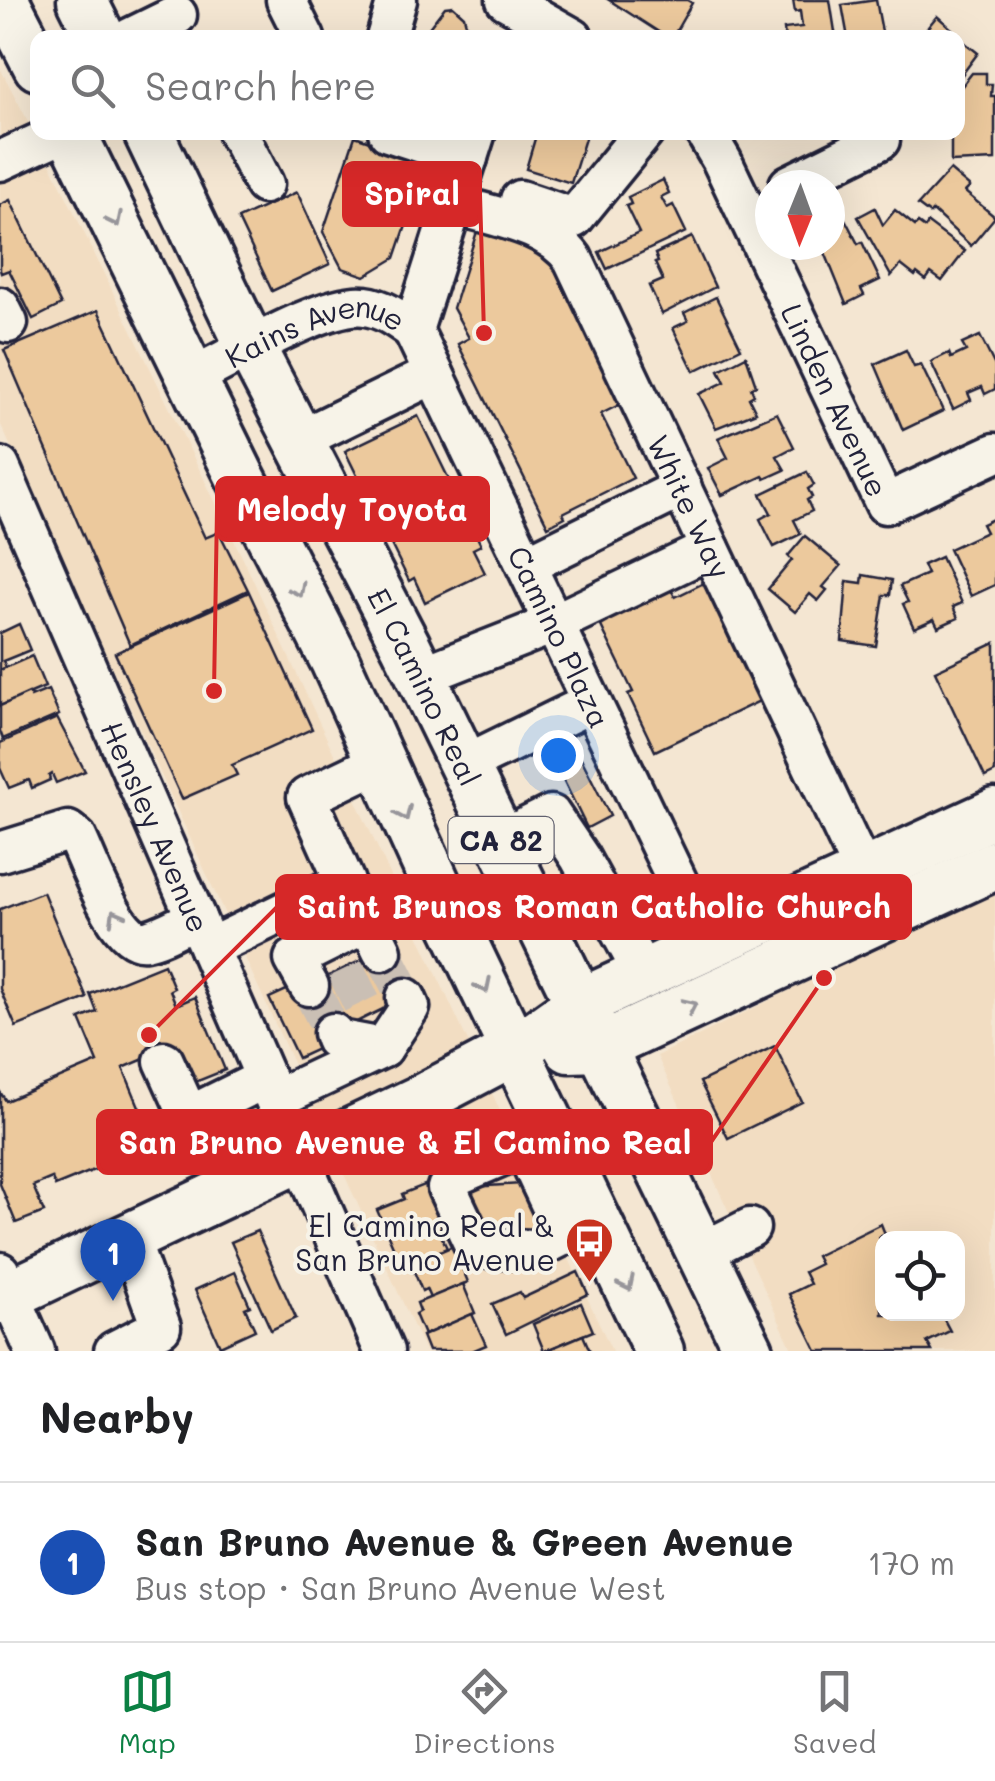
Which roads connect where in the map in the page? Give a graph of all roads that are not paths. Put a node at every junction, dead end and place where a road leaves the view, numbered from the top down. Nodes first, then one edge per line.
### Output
1 (4, 0) edge
2 (82, 0) edge
3 (397, 0) edge
4 (518, 12) edge
5 (178, 18) edge
6 (97, 30) edge
7 (149, 30) edge
8 (388, 30) edge
9 (556, 30) edge
10 (30, 50) edge
11 (47, 140) edge
12 (76, 140) edge
13 (152, 140) edge
14 (241, 140) edge
15 (405, 140) edge
16 (637, 140) edge
17 (711, 140) edge
18 (880, 140) dead end
19 (0, 162) edge
20 (464, 168) edge
21 (819, 170) edge
22 (264, 184) dead end
23 (755, 198) edge
24 (782, 260) edge
25 (413, 330) junction
26 (252, 348) junction
27 (434, 374) junction
28 (192, 378) junction
29 (298, 440) junction
30 (995, 453) edge
31 (0, 467) edge
32 (682, 488) junction
33 (710, 549) junction
34 (526, 565) junction
35 (554, 624) junction
36 (421, 676) junction
37 (592, 703) junction
38 (380, 762) junction
39 (464, 765) junction
40 (995, 813) edge
41 (501, 840) junction
42 (0, 852) edge
43 (995, 865) edge
44 (864, 874) junction
45 (438, 888) junction
46 (203, 933) junction
47 (707, 944) junction
48 (644, 974) junction
49 (309, 986) tunnel mouth
50 (406, 998) dead end
51 (581, 1003) junction
52 (376, 1032) junction
53 (332, 1033) dead end
54 (601, 1047) junction
55 (515, 1050) junction
56 (164, 1061) dead end
57 (271, 1089) junction
58 (418, 1101) junction
59 (539, 1140) junction
60 (300, 1156) junction
61 (458, 1175) junction
62 (580, 1227) junction
63 (750, 1228) dead end
64 (130, 1238) junction
65 (702, 1252) junction
66 (3, 1289) edge
67 (34, 1351) edge
68 (114, 1351) edge
69 (384, 1351) edge
70 (659, 1351) edge
71 (749, 1351) edge

1 - 10 main road
2 - 6 main road
3 - 8 street
4 - 9 street
5 - 7 street
11 - 19 street
12 -> 28 main road, CA 82
13 - 26 main road, El Camino Real / CA 82
14 - 22 street
15 - 20 street, White Way
16 - 20 street
17 - 23 street, Linden Avenue
18 - 21 street
20 - 25 street, Kains Avenue
20 - 32 street, White Way
24 - 30 street, Linden Avenue
25 - 26 street, Kains Avenue
25 - 27 street, Camino Plaza
26 - 28 street, Kains Avenue
26 - 29 main road, El Camino Real / CA 82
27 - 29 street
27 - 34 street, Camino Plaza
28 -> 38 main road, CA 82
29 - 36 main road, El Camino Real / CA 82
31 - 46 street, Hensley Avenue
32 - 33 street, White Way
32 - 34 street
33 - 35 street
33 - 44 street, White Way
34 - 35 street, Camino Plaza
35 - 36 street
35 - 37 street, Camino Plaza
36 - 39 main road, El Camino Real / CA 82
37 - 39 street
37 - 47 street, Camino Plaza
38 -> 45 main road, CA 82
38 - 46 street
39 - 41 main road, El Camino Real / CA 82
40 - 44 main road
41 - 48 street
41 - 51 main road, El Camino Real / CA 82
46 -> 42 street
54 -> 43 main road
44 - 47 main road
45 - 49 street
45 -> 55 main road, CA 82
46 - 57 street, Hensley Avenue
47 - 48 main road
48 - 51 main road
50 - 52 street
51 - 54 main road, El Camino Real / CA 82
51 - 55 main road
52 - 53 street
52 - 57 street
54 - 55 main road
54 - 65 main road, El Camino Real / CA 82
55 - 58 main road
55 - 59 main road, CA 82
56 - 57 street
57 - 60 street, Hensley Avenue
58 - 60 main road
58 - 61 street
59 - 61 street
59 - 62 main road, CA 82
60 - 64 main road
60 - 69 street, Hensley Avenue
61 - 62 street
62 -> 70 main road, CA 82
63 - 65 street
64 - 66 main road
64 - 68 street
65 - 71 main road, El Camino Real / CA 82
66 - 67 street

